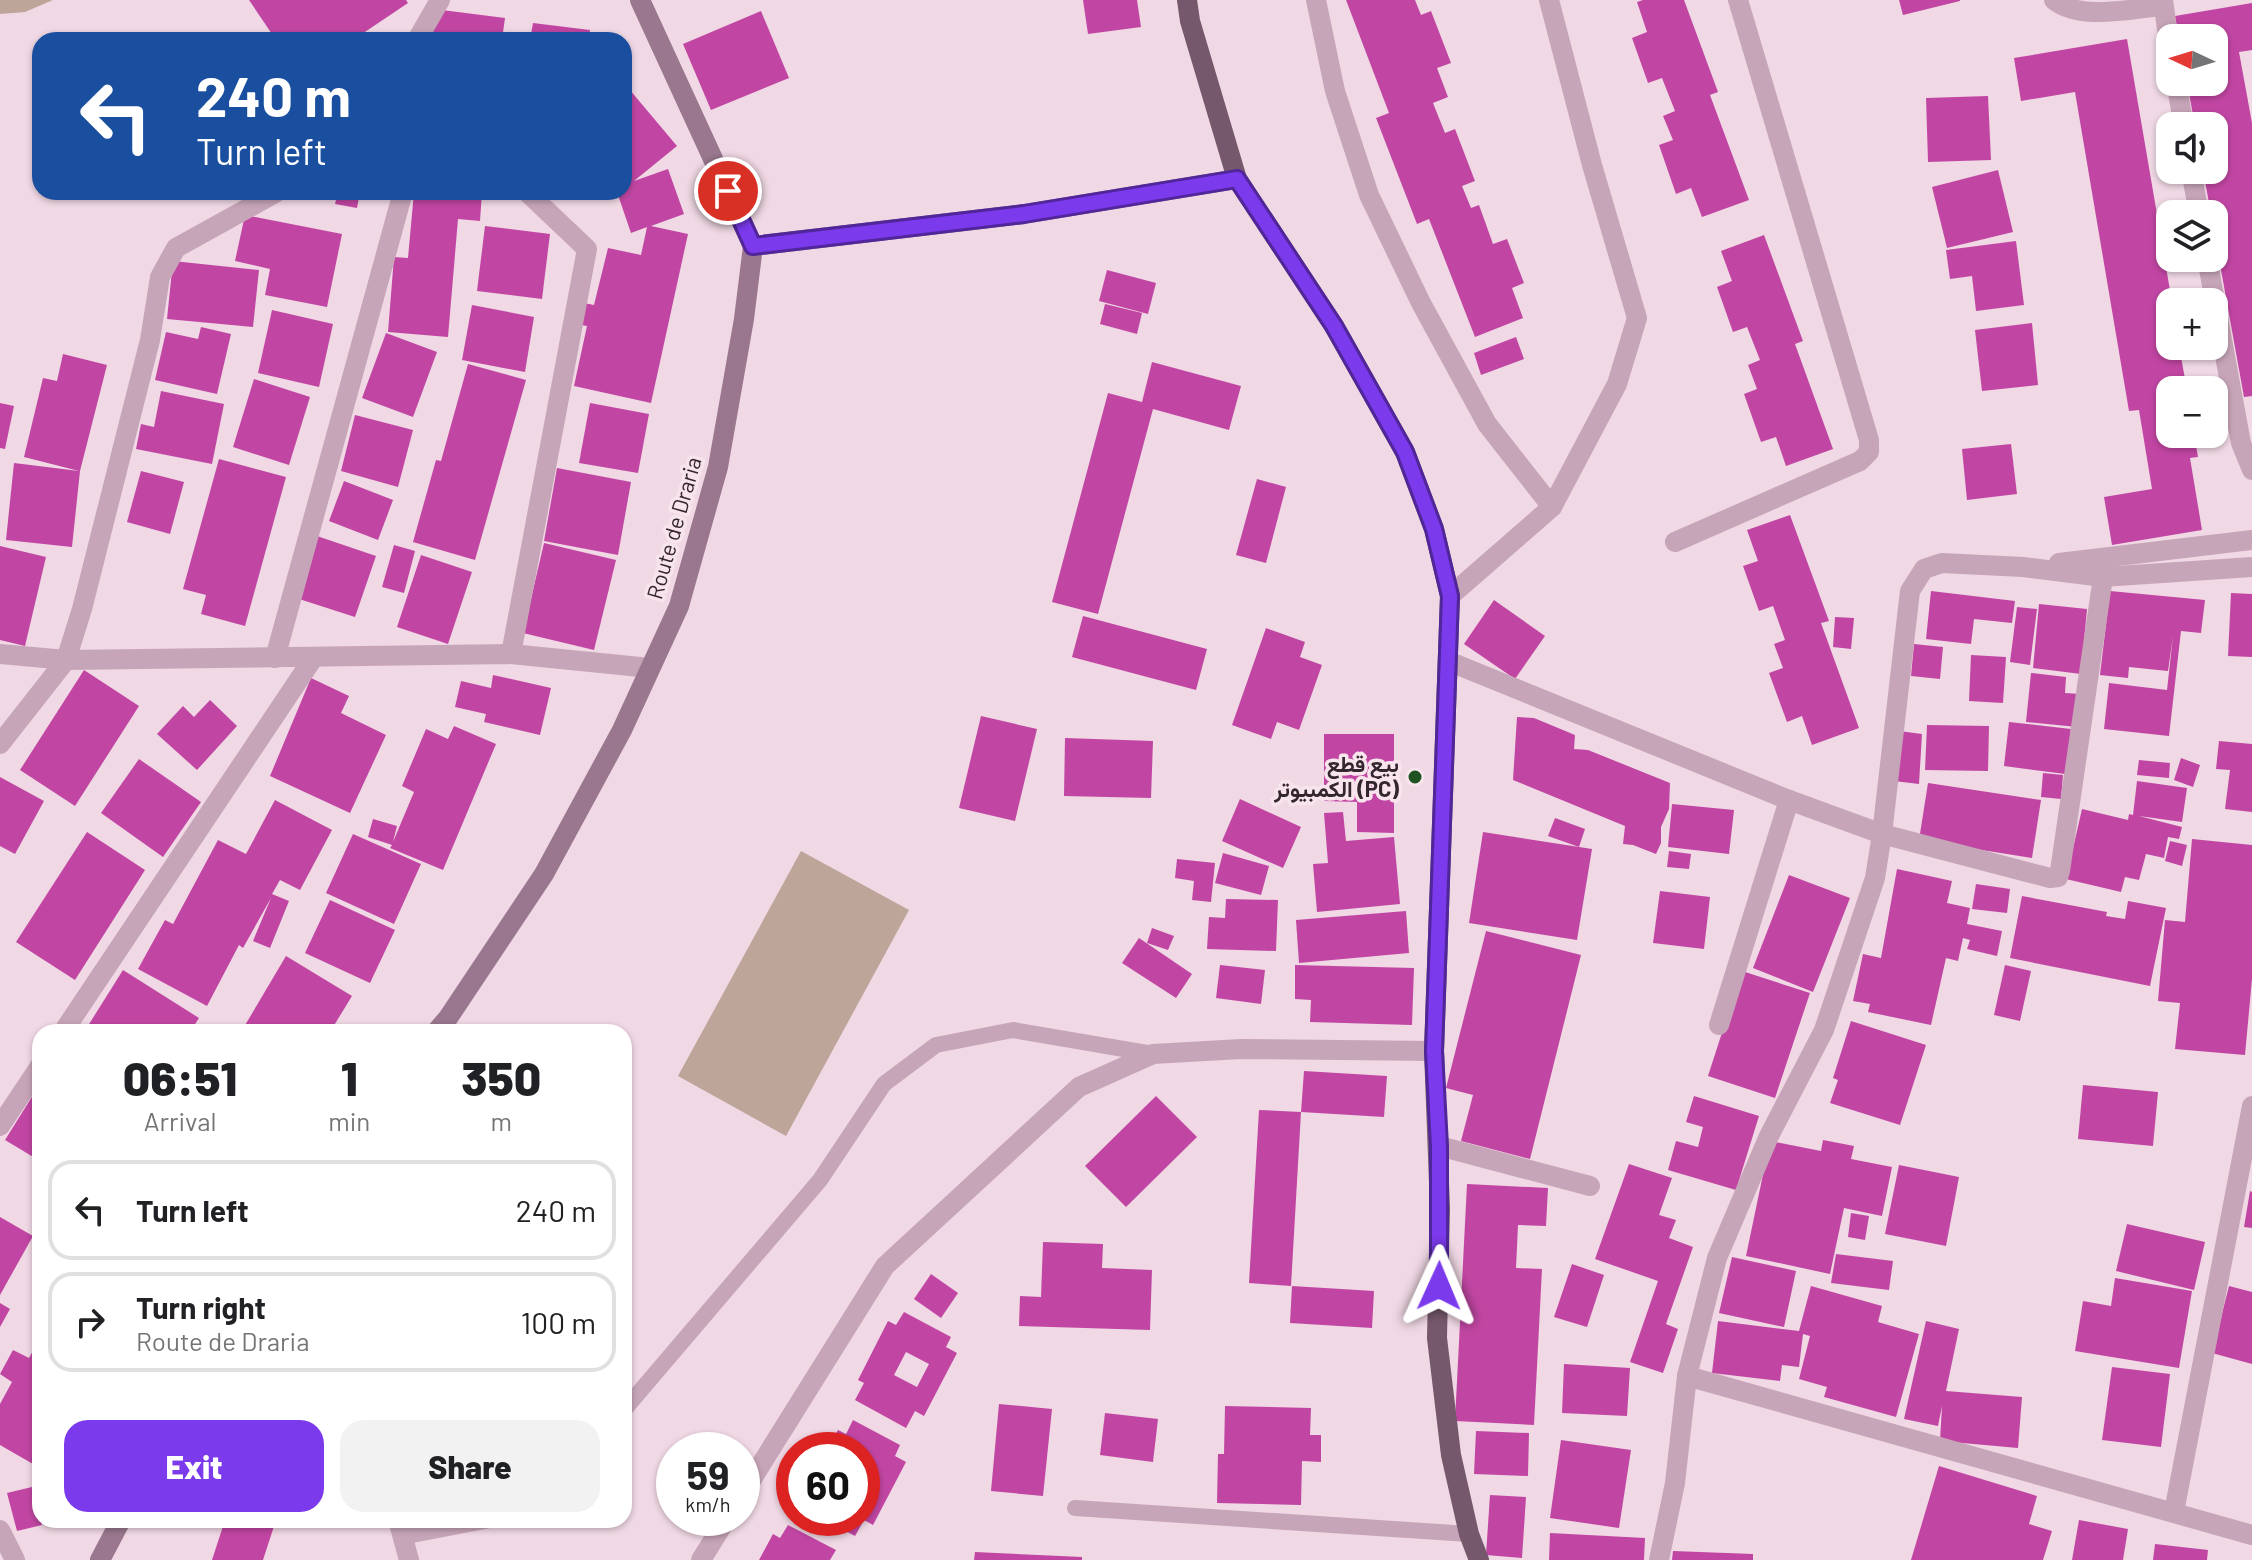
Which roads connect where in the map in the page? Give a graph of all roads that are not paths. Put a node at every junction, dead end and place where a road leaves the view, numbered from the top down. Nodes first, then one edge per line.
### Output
1 (440, 0) edge
2 (640, 0) edge
3 (1187, 0) edge
4 (1316, 0) edge
5 (1549, 0) edge
6 (1738, 0) edge
7 (2054, 0) edge
8 (2162, 3) edge
9 (2166, 24) edge
10 (422, 32) edge
11 (1237, 179) junction
12 (263, 200) edge
13 (401, 200) edge
14 (535, 200) edge
15 (753, 246) junction
16 (2210, 272) edge
17 (2246, 441) edge
18 (2252, 470) edge
19 (1552, 507) junction
20 (2252, 540) edge
21 (1675, 542) dead end
22 (2023, 567) junction
23 (2252, 567) edge
24 (2103, 577) junction
25 (1450, 596) junction
26 (0, 654) edge
27 (511, 654) junction
28 (314, 657) junction
29 (275, 658) junction
30 (66, 660) junction
31 (1448, 661) junction
32 (650, 668) junction
33 (0, 744) edge
34 (1789, 800) junction
35 (1882, 834) junction
36 (68, 1024) edge
37 (443, 1024) edge
38 (1719, 1025) dead end
39 (1434, 1051) junction
40 (1153, 1054) junction
41 (32, 1078) edge
42 (2252, 1106) edge
43 (0, 1126) edge
44 (1439, 1146) junction
45 (1590, 1186) dead end
46 (1687, 1376) junction
47 (632, 1401) edge
48 (760, 1466) edge
49 (1075, 1508) dead end
50 (2174, 1512) junction
51 (117, 1528) edge
52 (400, 1528) edge
53 (0, 1530) edge
54 (1469, 1534) junction
55 (2252, 1535) edge
56 (716, 1536) edge
57 (15, 1560) edge
58 (100, 1560) edge
59 (409, 1560) edge
60 (701, 1560) edge
61 (1479, 1560) edge
62 (1659, 1560) edge

1 - 10 street
2 - 15 main road
3 - 11 main road
4 - 19 street
5 - 19 street
6 - 21 street
7 - 8 street
8 - 9 street
11 - 15 main road
11 - 25 main road
12 - 30 street
13 - 29 street
14 - 27 street
15 - 32 main road, Route de Draria
16 - 17 street
17 - 18 street
19 - 25 street
20 - 22 street
22 - 24 street
22 - 35 street
23 - 24 street
24 - 35 street
25 - 31 main road
26 - 30 street
27 - 28 street
27 - 32 street
28 - 29 street
28 - 36 street
29 - 30 street
30 - 33 street
31 - 34 street
31 - 39 main road
32 - 37 main road, Route de Draria
34 - 35 street
34 - 38 street
35 - 46 street
39 - 40 street
39 - 44 main road
40 - 47 lane
40 - 48 street
41 - 43 street
42 - 50 street
44 - 45 street
44 - 54 main road
46 - 50 street
46 - 62 street
49 - 54 lane
50 - 55 street
51 - 58 main road
52 - 59 street
53 - 57 street
54 - 61 main road
56 - 60 street

